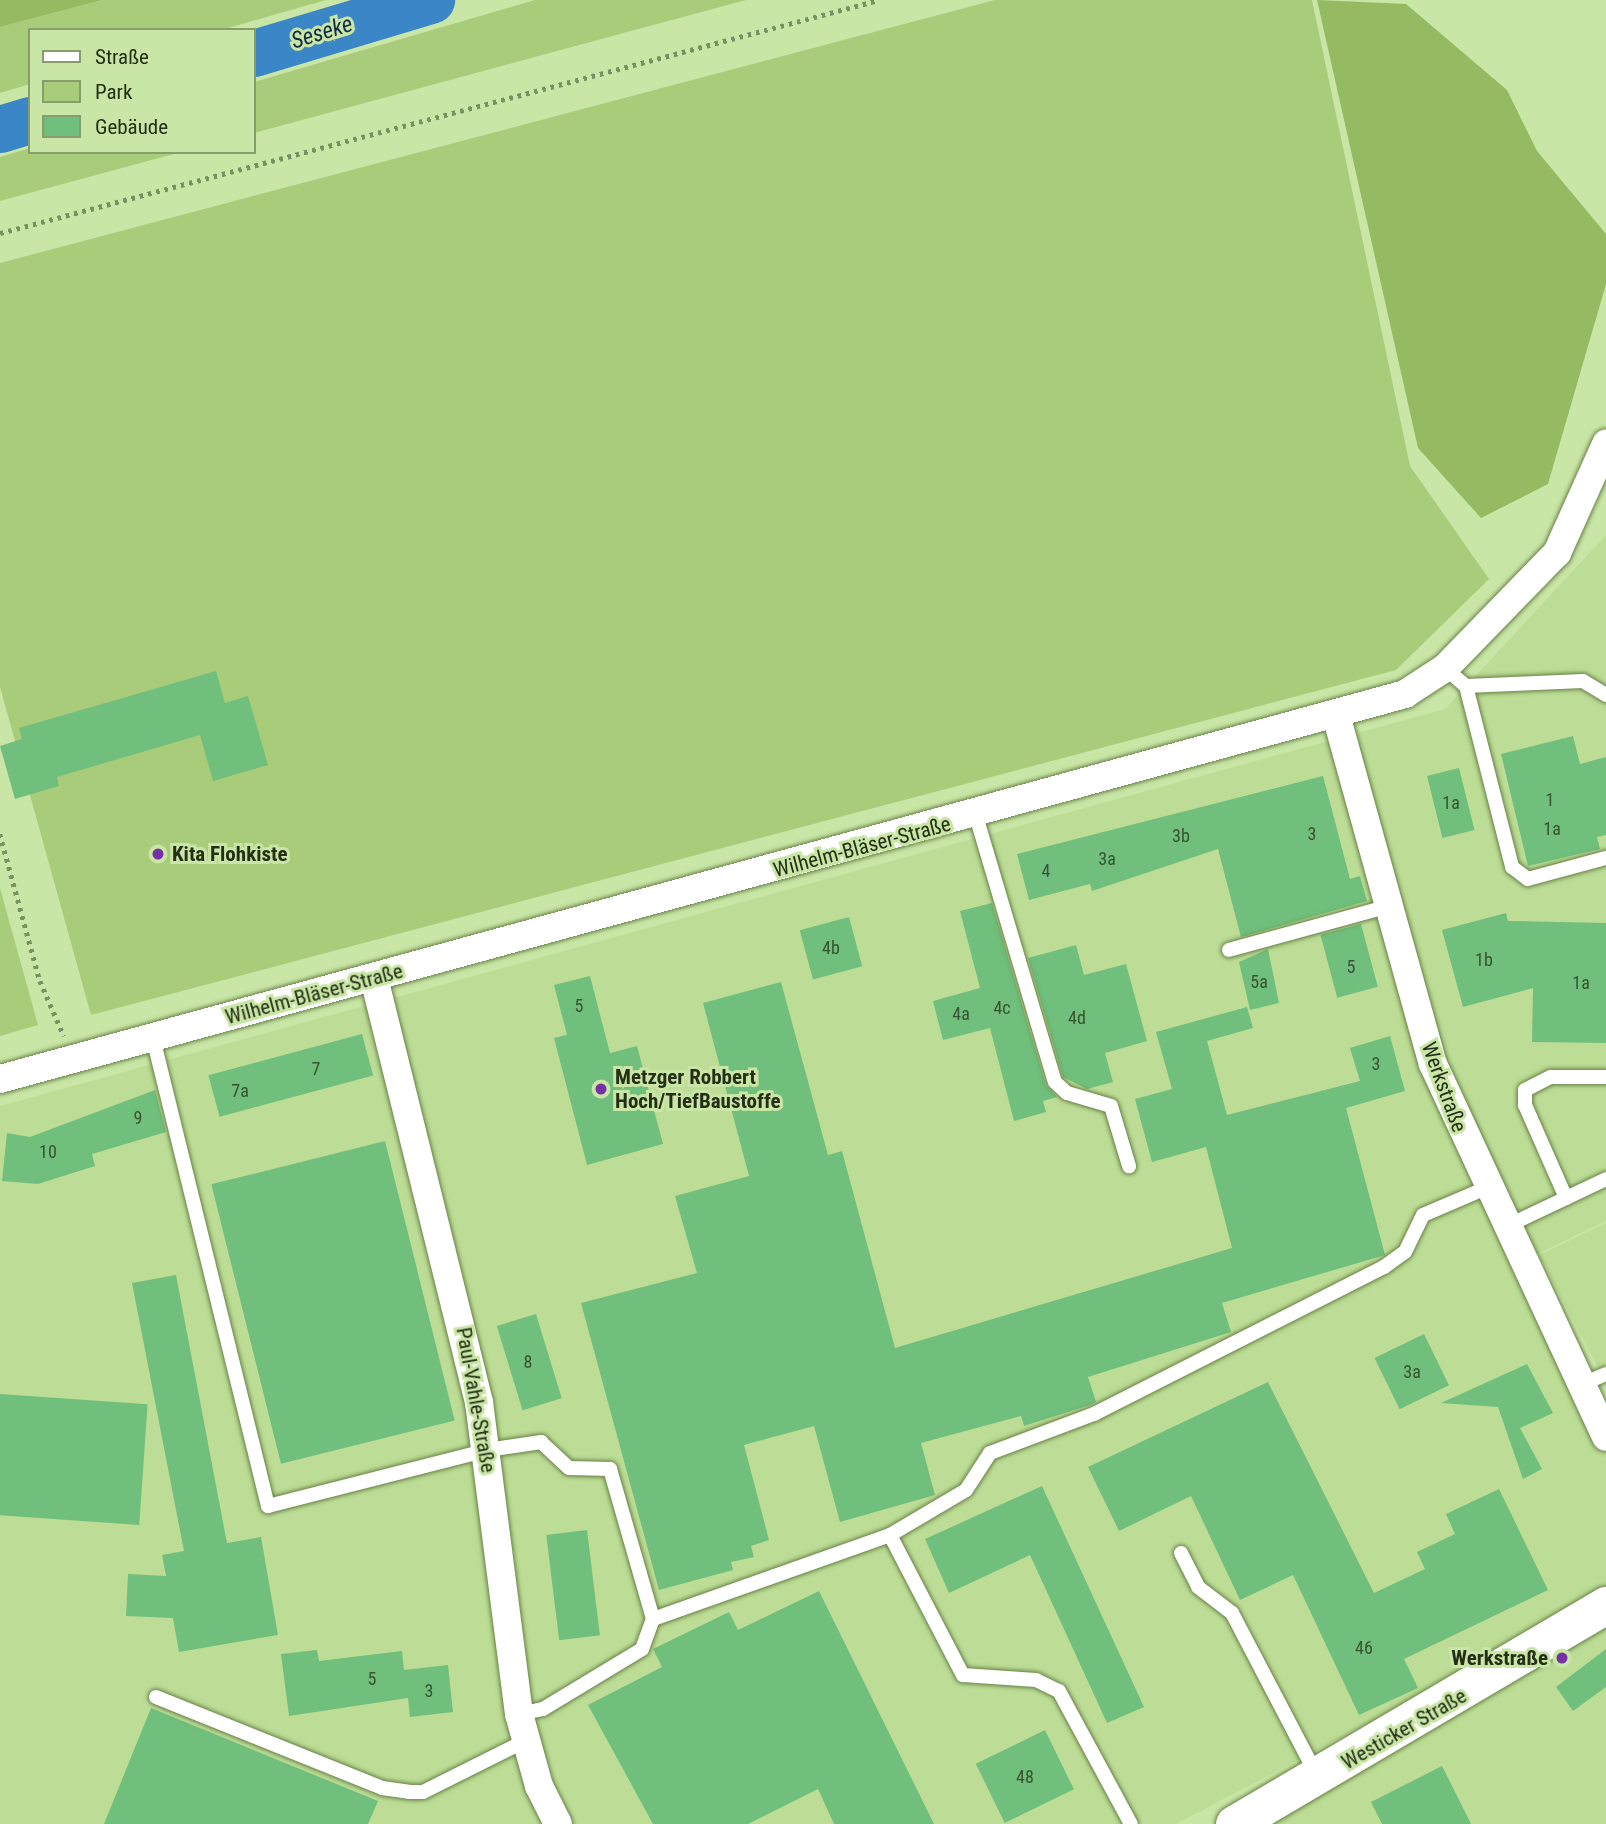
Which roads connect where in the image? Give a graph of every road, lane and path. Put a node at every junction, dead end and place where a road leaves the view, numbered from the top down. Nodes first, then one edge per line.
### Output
1 (879, 0) edge
2 (0, 233) edge
3 (1606, 444) edge
4 (1444, 668) junction
5 (1606, 680) edge
6 (1583, 681) junction
7 (1466, 686) junction
8 (1606, 695) edge
9 (1336, 715) junction
10 (976, 816) junction
11 (0, 834) edge
12 (1606, 858) edge
13 (1390, 906) junction
14 (1229, 950) dead end
15 (374, 978) junction
16 (153, 1038) junction
17 (74, 1059) junction
18 (1606, 1077) edge
19 (0, 1079) edge
20 (1129, 1166) dead end
21 (1606, 1179) edge
22 (1486, 1188) junction
23 (1566, 1199) junction
24 (1505, 1227) junction
25 (1606, 1374) edge
26 (1580, 1385) junction
27 (1606, 1437) edge
28 (486, 1450) junction
29 (890, 1535) junction
30 (1181, 1553) dead end
31 (1606, 1605) edge
32 (653, 1619) junction
33 (156, 1697) dead end
34 (519, 1714) junction
35 (525, 1741) junction
36 (1318, 1779) junction
37 (558, 1824) edge
38 (1131, 1824) edge
39 (1234, 1824) edge

1 - 2 path
3 - 4 street, Wilhelm-Bläser-Straße
4 - 7 lane
4 - 9 street, Wilhelm-Bläser-Straße
5 - 6 lane
6 - 7 lane
6 - 8 lane
7 - 12 lane
9 - 10 street, Wilhelm-Bläser-Straße
9 - 13 street, Werkstraße
10 - 15 street, Wilhelm-Bläser-Straße
10 - 20 lane
11 - 17 path
13 - 14 lane
13 - 22 street, Werkstraße
15 - 16 street, Wilhelm-Bläser-Straße
15 - 28 street, Paul-Vahle-Straße
16 - 17 street, Wilhelm-Bläser-Straße
16 - 28 lane
17 - 19 street, Wilhelm-Bläser-Straße
18 - 23 lane
21 - 23 lane
22 - 24 street, Werkstraße
22 - 29 lane
23 - 24 lane
24 - 26 street, Werkstraße
25 - 26 lane
26 - 27 street, Werkstraße
28 - 32 lane
28 - 34 street, Paul-Vahle-Straße
29 - 32 lane
29 - 38 lane
30 - 36 lane
31 - 36 street, Westicker Straße
32 - 34 lane
33 - 35 lane
34 - 35 street, Paul-Vahle-Straße
35 - 37 street, Paul-Vahle-Straße
36 - 39 street, Westicker Straße

